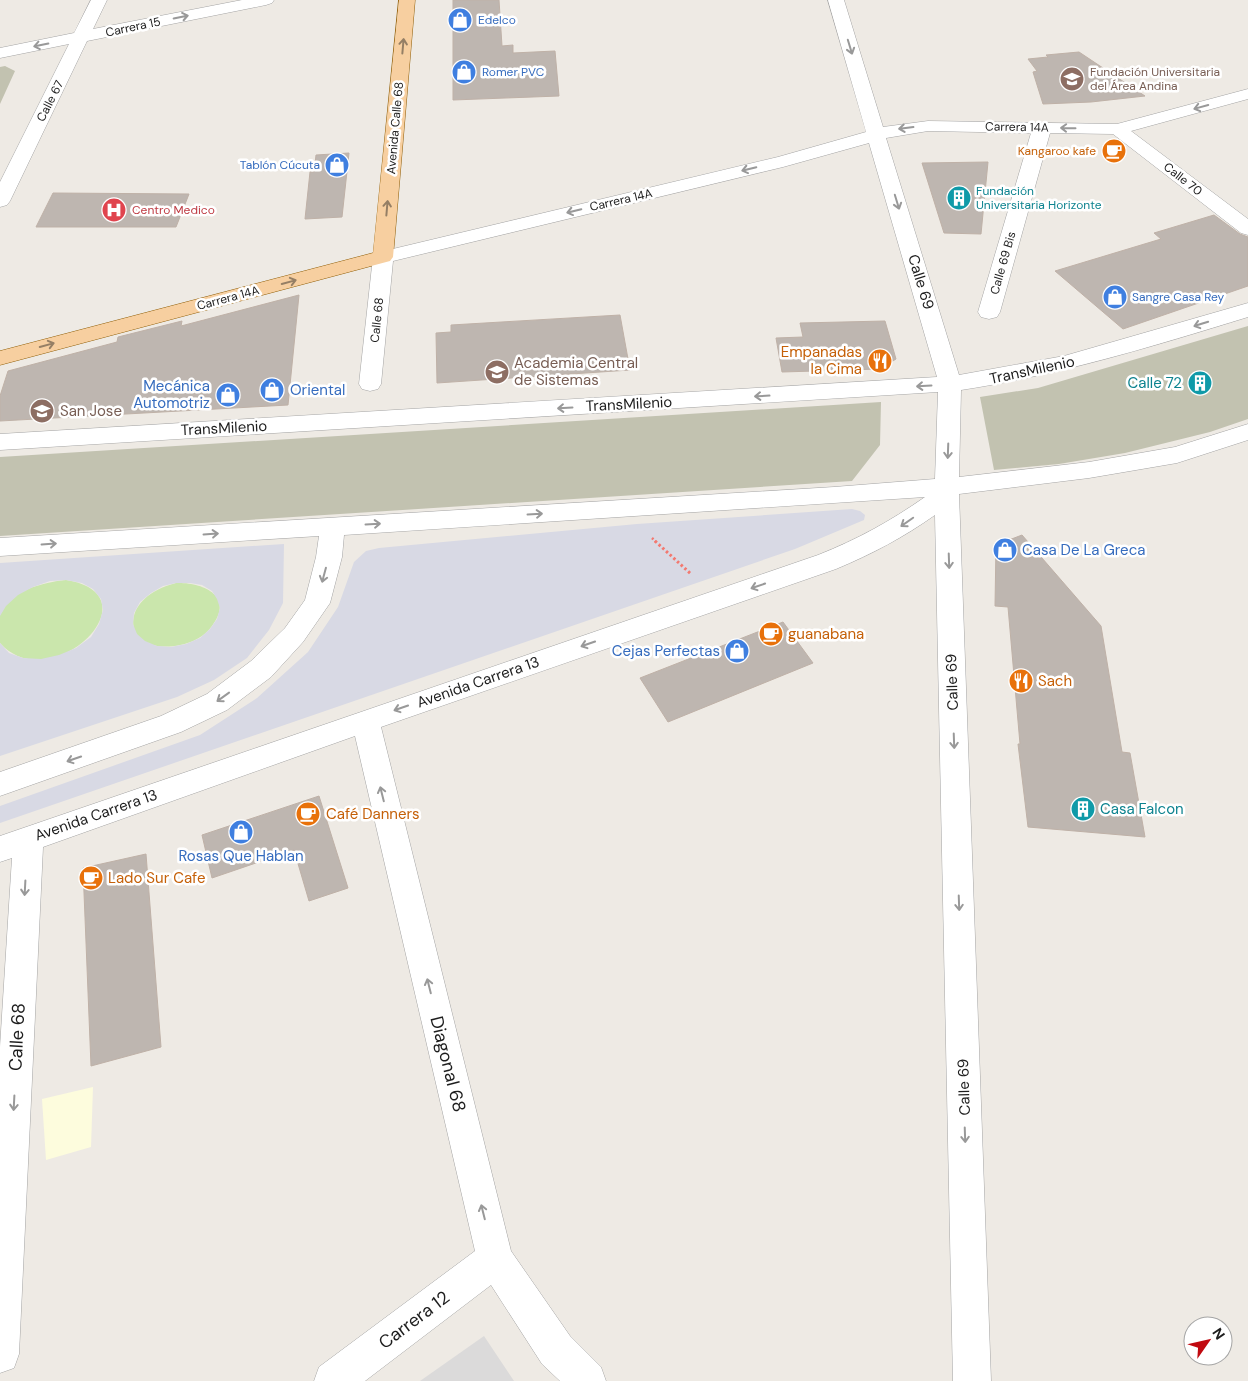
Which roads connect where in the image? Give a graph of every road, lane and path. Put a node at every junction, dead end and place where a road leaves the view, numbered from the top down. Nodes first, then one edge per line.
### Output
1 (99, 0) edge
2 (266, 0) edge
3 (407, 0) edge
4 (836, 0) edge
5 (82, 38) junction
6 (0, 54) edge
7 (1248, 94) edge
8 (1042, 128) junction
9 (1117, 129) junction
10 (876, 134) junction
11 (0, 201) edge
12 (1248, 230) edge
13 (383, 257) junction
14 (1248, 310) edge
15 (989, 312) dead end
16 (0, 358) edge
17 (370, 384) dead end
18 (950, 384) junction
19 (1248, 432) edge
20 (0, 442) edge
21 (947, 491) junction
22 (332, 527) junction
23 (651, 537) dead end
24 (0, 547) edge
25 (719, 599) junction
26 (365, 721) junction
27 (0, 784) edge
28 (14, 844) edge
29 (495, 1259) junction
30 (0, 1354) edge
31 (333, 1381) edge
32 (587, 1381) edge
33 (972, 1381) edge

1 - 5 street, Calle 67
5 -> 2 street, Carrera 15
13 -> 3 main road, Avenida Calle 68
4 -> 10 street, Calle 69
5 -> 6 street, Carrera 15
5 - 11 street, Calle 67
7 -> 9 street, Carrera 14A
9 -> 8 street, Carrera 14A
8 -> 10 street, Carrera 14A
8 - 15 street, Calle 69 Bis
9 - 12 street, Calle 70
10 -> 13 street, Carrera 14A
10 -> 18 street, Calle 69
16 -> 13 main road, Carrera 14A
13 - 17 street, Calle 68
14 -> 18 street, TransMilenio
18 -> 20 street, TransMilenio
18 -> 21 street, Calle 69
19 - 21 street
22 -> 21 street
21 -> 25 street, Avenida Carrera 13
21 -> 33 street, Calle 69
24 -> 22 street
22 -> 27 street
23 - 25 path
25 -> 26 street, Avenida Carrera 13
26 - 28 street, Avenida Carrera 13
29 -> 26 street, Diagonal 68
28 -> 30 street, Calle 68
29 - 31 street, Carrera 12
29 - 32 street, Diagonal 68

